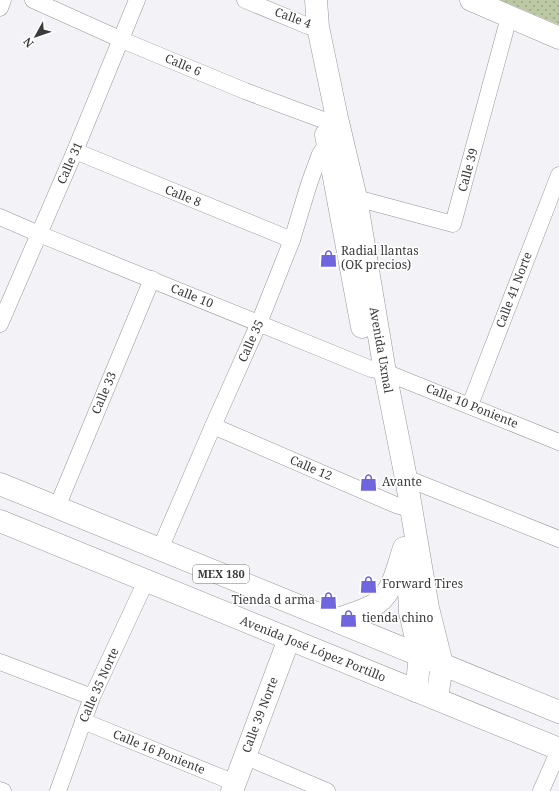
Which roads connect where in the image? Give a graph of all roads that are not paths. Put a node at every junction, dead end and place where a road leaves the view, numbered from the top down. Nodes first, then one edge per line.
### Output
1 (3, 0) edge
2 (33, 0) edge
3 (137, 0) edge
4 (245, 0) edge
5 (300, 0) edge
6 (316, 0) edge
7 (471, 0) edge
8 (0, 8) edge
9 (509, 17) junction
10 (313, 27) junction
11 (559, 38) edge
12 (122, 40) junction
13 (330, 119) junction
14 (335, 144) junction
15 (75, 151) junction
16 (559, 175) edge
17 (356, 198) junction
18 (0, 217) edge
19 (39, 234) junction
20 (292, 240) junction
21 (152, 279) junction
22 (259, 323) junction
23 (0, 324) edge
24 (378, 370) junction
25 (470, 405) junction
26 (213, 426) junction
27 (559, 442) edge
28 (406, 478) junction
29 (0, 484) edge
30 (403, 507) junction
31 (57, 508) junction
32 (0, 521) edge
33 (559, 539) edge
34 (404, 548) junction
35 (160, 549) junction
36 (146, 581) junction
37 (334, 620) junction
38 (289, 639) junction
39 (420, 656) junction
40 (0, 662) edge
41 (442, 664) junction
42 (416, 691) junction
43 (92, 697) junction
44 (437, 699) junction
45 (559, 712) edge
46 (83, 721) junction
47 (559, 749) edge
48 (244, 756) junction
49 (233, 787) edge
50 (58, 791) edge
51 (326, 791) edge
52 (541, 791) edge

1 - 8 street
2 - 12 street, Calle 6
3 - 12 street, Calle 31
4 - 10 street, Calle 4
5 - 10 main road, Avenida Uxmal
6 - 10 main road, Avenida Uxmal
7 - 9 main road
9 - 11 main road
9 - 17 street, Calle 39
10 - 13 main road, Avenida Uxmal
12 - 13 street, Calle 6
12 - 15 street, Calle 31
13 - 14 main road, Avenida Uxmal
14 - 17 main road, Avenida Uxmal
14 - 20 street, Calle 35
14 - 24 main road, Avenida Uxmal
15 - 19 street, Calle 31
15 - 20 street, Calle 8
16 - 25 street, Calle 41 Norte
17 - 24 main road, Avenida Uxmal
18 - 19 street, Calle 10
19 - 21 street, Calle 10
19 - 23 street, Calle 31
20 - 22 street, Calle 35
21 - 22 street, Calle 10
21 - 31 street, Calle 33
22 - 24 street, Calle 10
22 - 26 street, Calle 35
24 - 25 street, Calle 10 Poniente
24 - 28 main road, Avenida Uxmal
24 - 30 main road, Avenida Uxmal
25 - 27 street, Calle 10 Poniente
26 - 30 street, Calle 12
26 - 35 street, Calle 35
28 - 30 main road, Avenida Uxmal
28 - 33 street
29 - 31 main road, MEX 180
30 - 34 main road, Avenida Uxmal
30 - 41 main road, Avenida Uxmal
31 - 35 main road, MEX 180
32 - 36 main road, Avenida José López Portillo / MEX 180
34 - 37 main road
34 - 39 main road, Avenida Uxmal
35 - 37 main road, MEX 180
36 - 38 main road, Avenida José López Portillo / MEX 180
36 - 43 street, Calle 35 Norte
37 - 39 main road, MEX 180
38 - 42 main road, Avenida José López Portillo / MEX 180
38 - 48 main road, Calle 39 Norte
39 - 41 main road, MEX 180
39 - 42 main road, Avenida Uxmal
40 - 43 street
41 - 44 main road, Avenida Uxmal
41 - 45 main road, MEX 180
42 - 44 main road, Avenida José López Portillo / MEX 180
43 - 46 street, Calle 35 Norte
44 - 47 main road, Avenida José López Portillo / MEX 180
46 - 49 street, Calle 16 Poniente
46 - 50 street, Calle 35 Norte
47 - 52 street
48 - 49 main road, Calle 39 Norte
48 - 51 street

